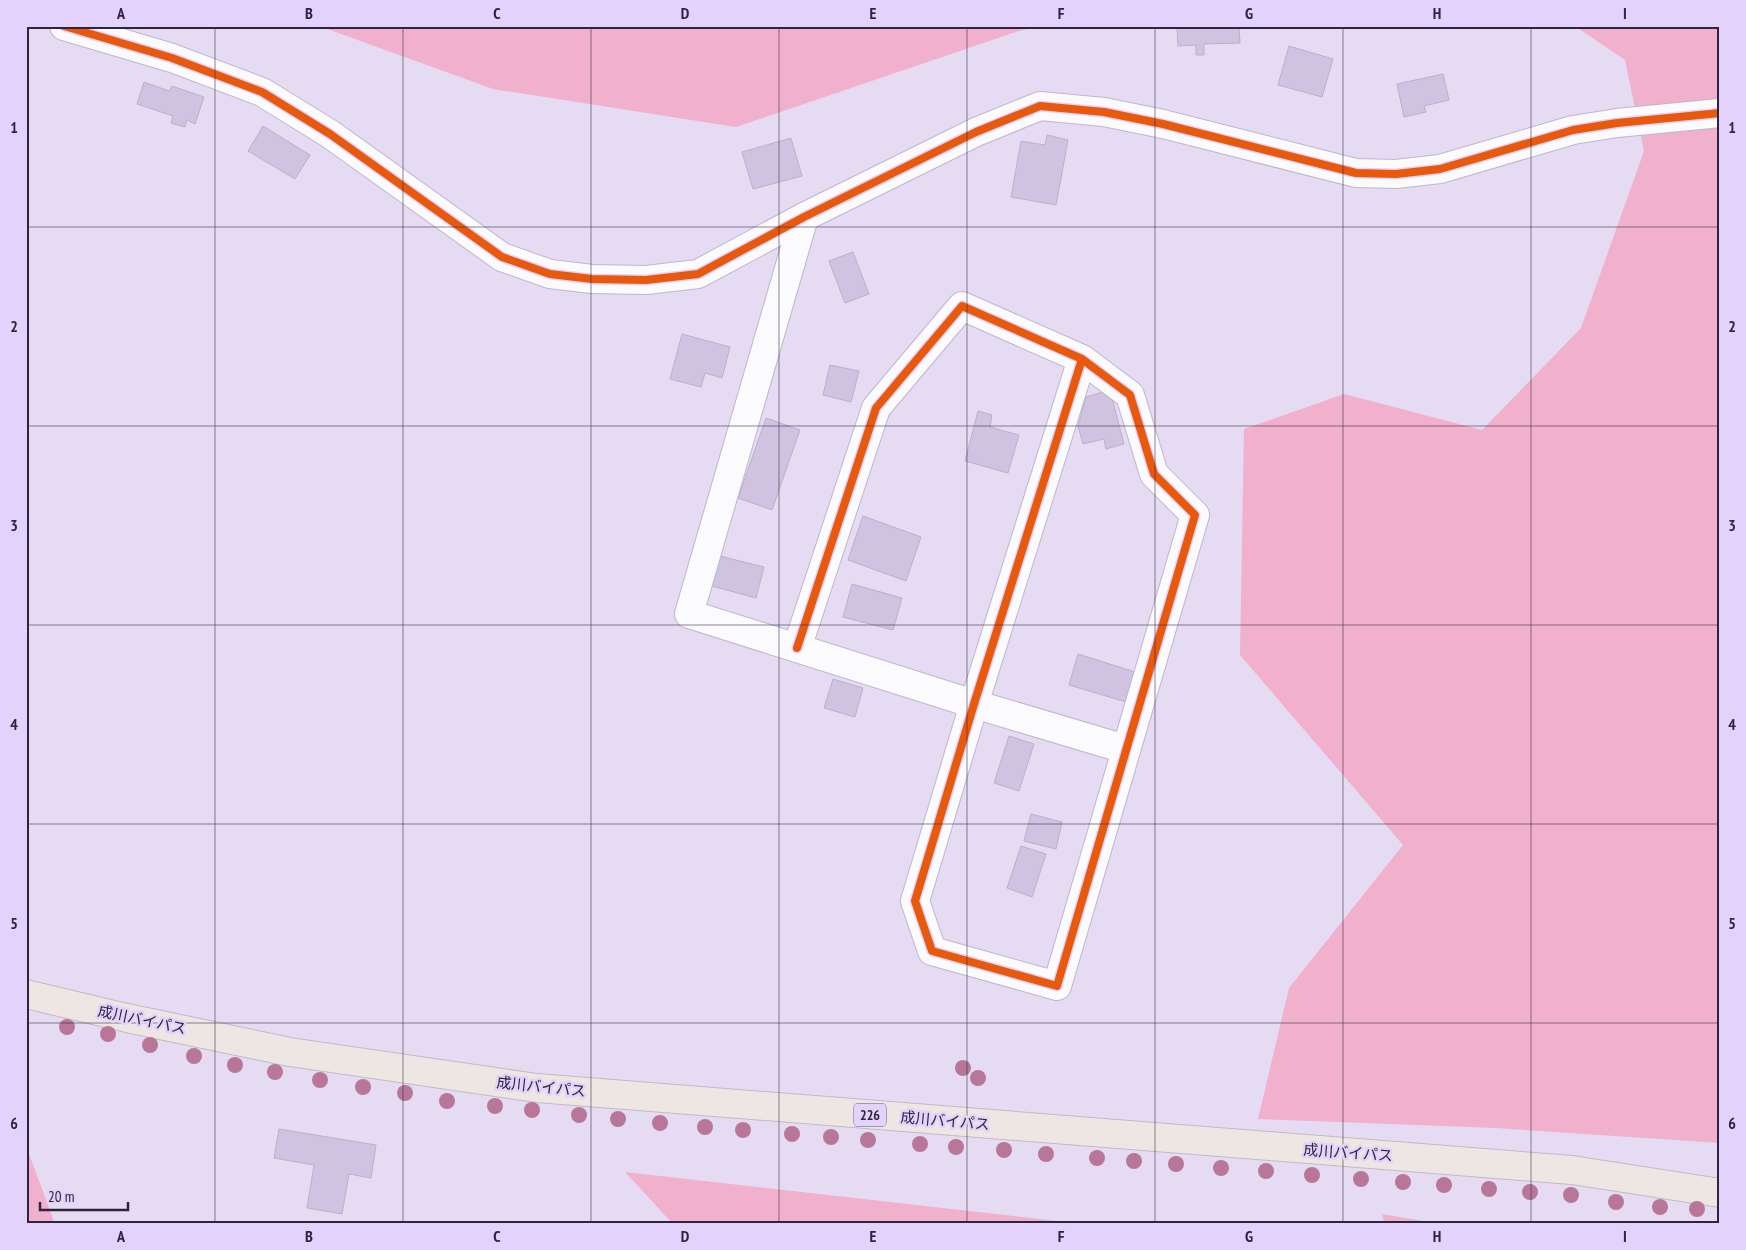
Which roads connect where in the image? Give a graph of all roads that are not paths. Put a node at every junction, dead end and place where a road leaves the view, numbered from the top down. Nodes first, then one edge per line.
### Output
1 (64, 26) edge
2 (1720, 113) edge
3 (804, 218) junction
4 (1082, 359) junction
5 (797, 648) junction
6 (974, 704) junction
7 (1125, 749) junction
8 (26, 994) edge
9 (1720, 1193) edge

1 - 3 street
2 - 3 street
3 - 5 street
4 - 5 street
4 - 6 street
4 - 7 street
5 - 6 street
6 - 7 street
6 - 7 street
8 - 9 highway, 成川バイパス / 226

